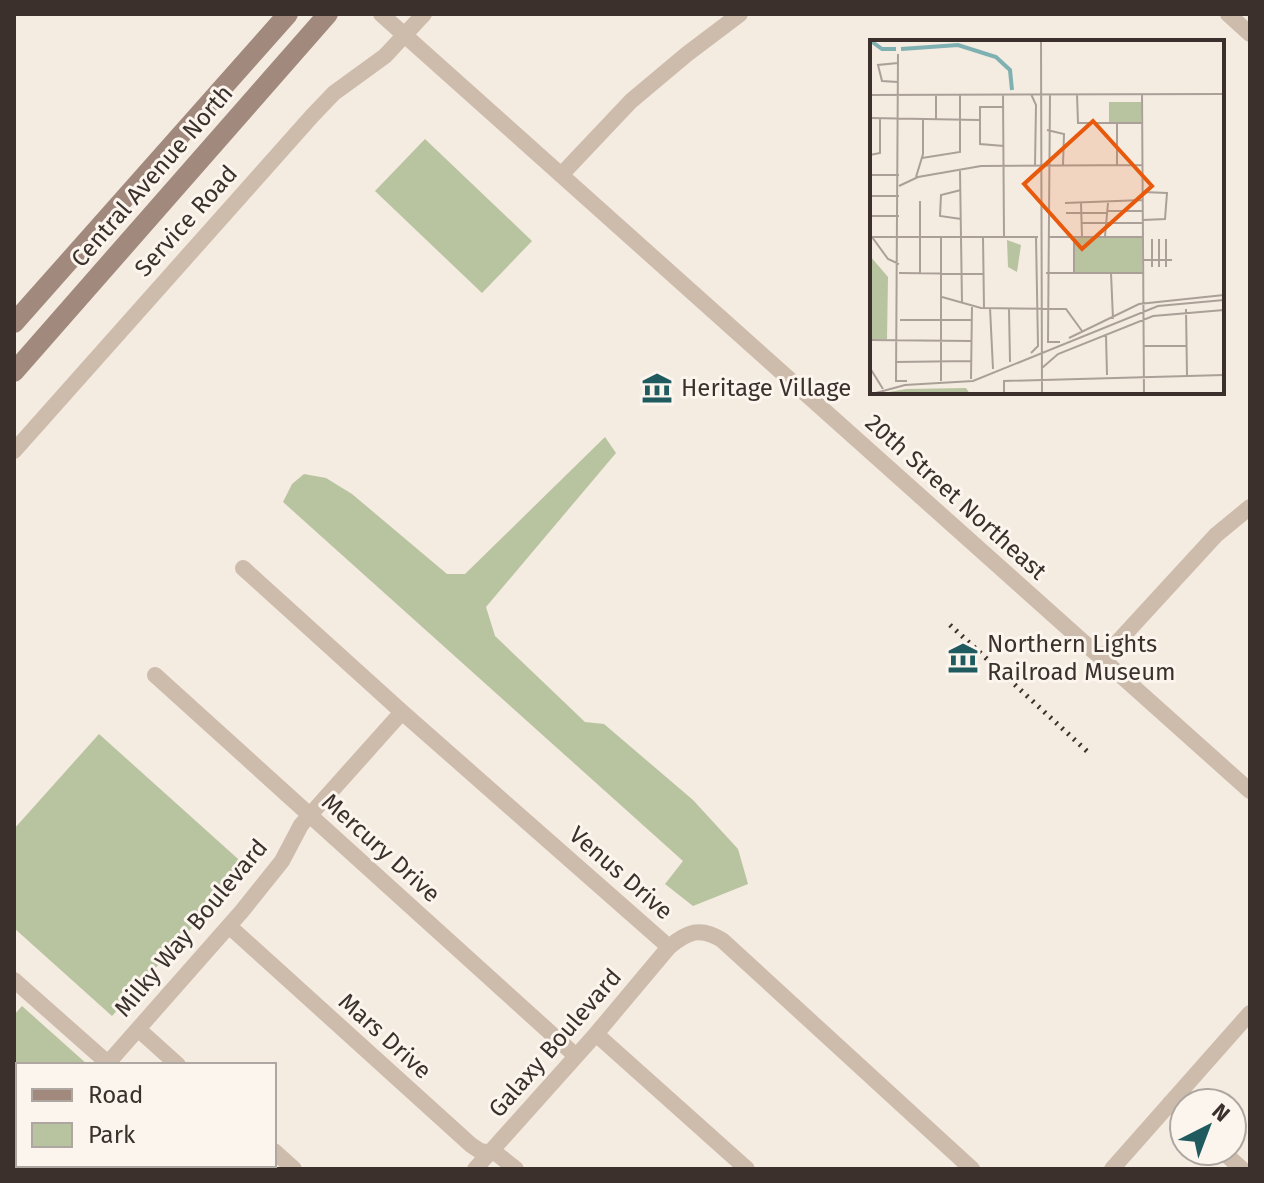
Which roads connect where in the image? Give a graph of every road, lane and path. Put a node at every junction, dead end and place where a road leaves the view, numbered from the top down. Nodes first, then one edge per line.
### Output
1 (288, 14) edge
2 (328, 14) edge
3 (381, 14) edge
4 (424, 14) edge
5 (740, 14) edge
6 (1228, 14) edge
7 (1250, 34) edge
8 (405, 35) junction
9 (561, 175) junction
10 (14, 323) edge
11 (14, 372) edge
12 (14, 451) edge
13 (1250, 507) edge
14 (243, 568) dead end
15 (1102, 659) junction
16 (155, 675) dead end
17 (402, 712) junction
18 (1250, 791) edge
19 (309, 816) junction
20 (229, 926) junction
21 (669, 947) junction
22 (16, 986) edge
23 (1250, 1013) edge
24 (138, 1029) junction
25 (596, 1034) junction
26 (576, 1056) junction
27 (108, 1063) edge
28 (110, 1063) edge
29 (176, 1063) edge
30 (1184, 1087) edge
31 (1168, 1105) edge
32 (276, 1153) edge
33 (489, 1153) junction
34 (1118, 1167) edge
35 (294, 1169) edge
36 (475, 1169) edge
37 (516, 1169) edge
38 (747, 1169) edge
39 (972, 1169) edge

1 - 10 main road, Central Avenue North
2 - 11 main road, Central Avenue North
3 - 8 street, 20th Street Northeast
4 - 8 street, Service Road
5 - 9 street
6 - 7 street
8 - 9 street, 20th Street Northeast
8 - 12 street, Service Road
9 - 15 street, 20th Street Northeast
13 - 15 street
14 - 17 street, Venus Drive
15 - 18 street, 20th Street Northeast
16 - 19 street, Mercury Drive
17 - 19 street, Milky Way Boulevard
17 - 21 street, Venus Drive
19 - 20 street, Milky Way Boulevard
19 - 26 street, Mercury Drive
20 - 24 street, Milky Way Boulevard
20 - 33 street, Mars Drive
21 - 25 street, Galaxy Boulevard
21 - 39 street, Venus Drive
22 - 27 street
23 - 30 street
24 - 28 street, Milky Way Boulevard
24 - 29 street
25 - 26 street, Galaxy Boulevard
25 - 38 street
26 - 33 street, Galaxy Boulevard
31 - 34 street
32 - 35 street
33 - 36 street, Galaxy Boulevard
33 - 37 street, Mars Drive

